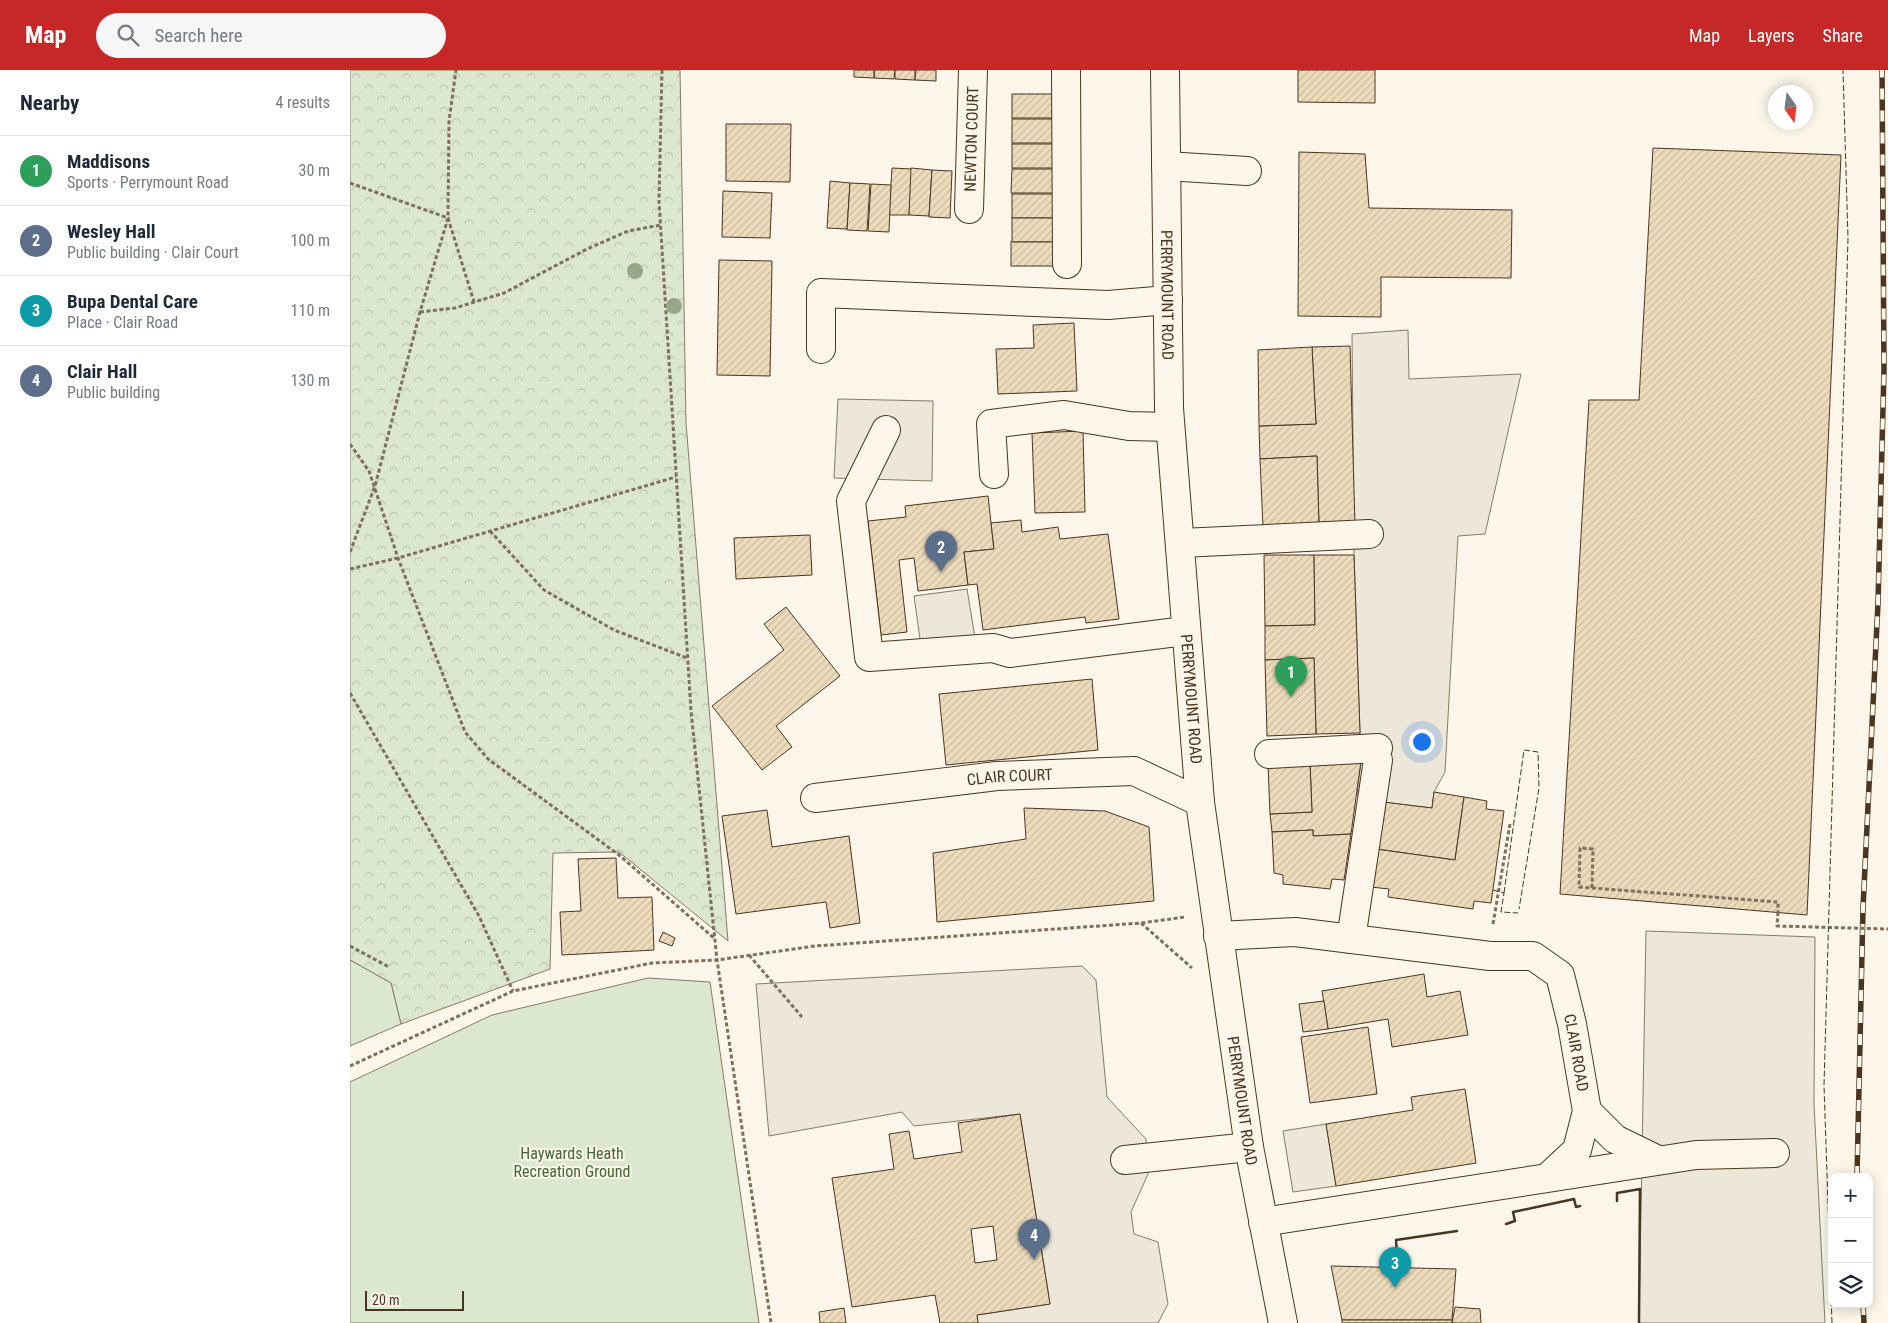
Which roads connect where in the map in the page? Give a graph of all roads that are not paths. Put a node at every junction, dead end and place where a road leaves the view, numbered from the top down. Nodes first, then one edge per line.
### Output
1 (973, 70) edge
2 (1066, 70) edge
3 (1165, 70) edge
4 (1166, 166) junction
5 (1247, 172) dead end
6 (968, 208) dead end
7 (1067, 264) dead end
8 (1168, 300) junction
9 (821, 348) dead end
10 (1170, 427) junction
11 (886, 430) dead end
12 (994, 474) dead end
13 (1368, 534) dead end
14 (1181, 543) junction
15 (1185, 631) junction
16 (1269, 754) dead end
17 (815, 798) dead end
18 (1200, 802) junction
19 (1216, 924) junction
20 (1351, 939) junction
21 (1587, 1111) junction
22 (1249, 1147) junction
23 (1774, 1153) dead end
24 (1124, 1160) dead end
25 (1658, 1160) junction
26 (1548, 1177) junction
27 (1263, 1222) junction
28 (1283, 1323) edge

1 - 6 street, NEWTON COURT
2 - 7 street
3 - 4 street, PERRYMOUNT ROAD
4 - 5 street
4 - 8 street, PERRYMOUNT ROAD
8 - 9 street
8 - 10 street, PERRYMOUNT ROAD
10 - 12 street
10 - 14 street, PERRYMOUNT ROAD
11 - 15 street
13 - 14 street
14 - 15 street, PERRYMOUNT ROAD
15 - 18 street, PERRYMOUNT ROAD
16 - 20 street
17 - 18 street, CLAIR COURT
18 - 19 street, PERRYMOUNT ROAD
19 - 20 street, CLAIR ROAD
19 - 22 street, PERRYMOUNT ROAD
20 - 21 street, CLAIR ROAD
21 - 25 street
21 - 26 street, CLAIR ROAD
22 - 24 street
22 - 27 street, PERRYMOUNT ROAD
23 - 25 street
25 - 26 street
26 - 27 street
27 - 28 street, PERRYMOUNT ROAD

